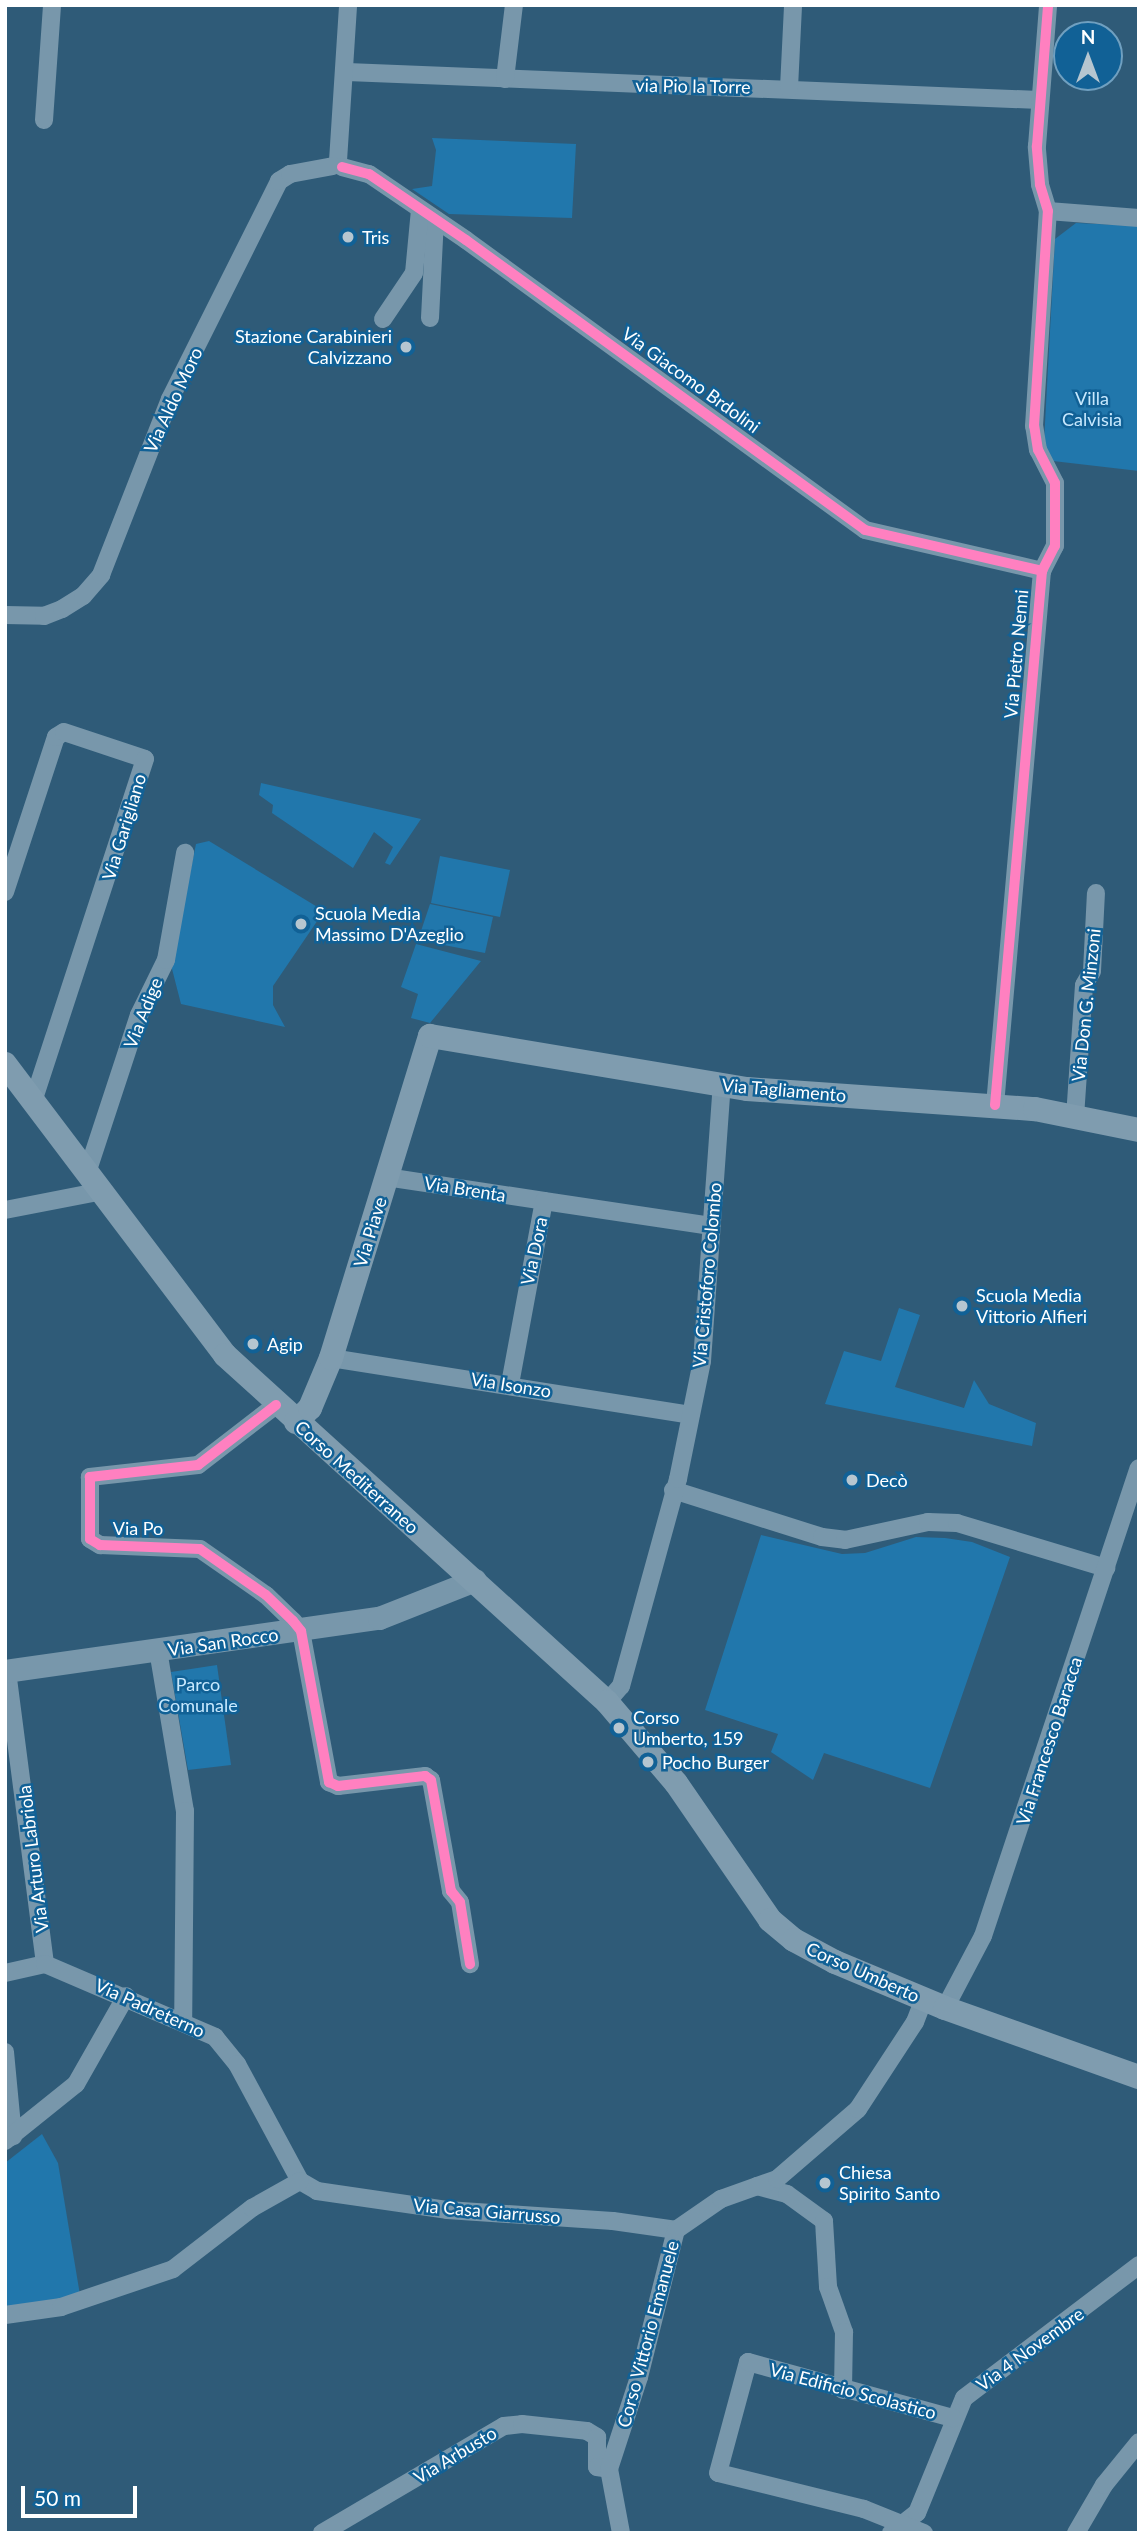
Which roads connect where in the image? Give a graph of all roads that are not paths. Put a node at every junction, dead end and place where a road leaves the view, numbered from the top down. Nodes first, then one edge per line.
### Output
1 (52, 5) edge
2 (348, 5) edge
3 (514, 5) edge
4 (793, 5) edge
5 (1048, 5) edge
6 (347, 72) junction
7 (505, 79) junction
8 (789, 88) junction
9 (1040, 100) junction
10 (44, 120) dead end
11 (338, 165) junction
12 (420, 209) junction
13 (1048, 211) junction
14 (1139, 218) edge
15 (435, 219) junction
16 (430, 318) dead end
17 (383, 319) dead end
18 (1042, 571) junction
19 (5, 615) edge
20 (185, 853) dead end
21 (5, 892) edge
22 (1097, 893) dead end
23 (430, 1036) joint
24 (5, 1063) edge
25 (723, 1085) junction
26 (33, 1101) junction
27 (995, 1105) junction
28 (1075, 1117) junction
29 (1139, 1130) edge
30 (88, 1170) junction
31 (386, 1177) junction
32 (103, 1191) junction
33 (544, 1201) junction
34 (5, 1210) edge
35 (711, 1226) junction
36 (331, 1358) junction
37 (510, 1384) junction
38 (276, 1405) junction
39 (691, 1415) junction
40 (296, 1422) junction
41 (1139, 1468) edge
42 (673, 1490) junction
43 (1106, 1569) junction
44 (475, 1580) junction
45 (301, 1631) junction
46 (158, 1650) junction
47 (6, 1671) edge
48 (607, 1702) junction
49 (45, 1964) junction
50 (470, 1964) dead end
51 (5, 1973) edge
52 (126, 1996) junction
53 (935, 2004) junction
54 (183, 2022) junction
55 (5, 2052) edge
56 (1139, 2077) edge
57 (9, 2139) edge
58 (300, 2181) junction
59 (757, 2186) junction
60 (677, 2230) junction
61 (1139, 2265) edge
62 (5, 2315) edge
63 (843, 2390) junction
64 (953, 2418) junction
65 (1139, 2442) edge
66 (609, 2469) junction
67 (898, 2527) edge
68 (322, 2533) edge
69 (621, 2533) edge
70 (924, 2533) edge
71 (1076, 2533) edge

1 - 10 street
2 - 6 street
3 - 7 street
4 - 8 street
5 - 9 street, Via Pietro Nenni
6 - 7 street, via Pio la Torre
6 - 11 street
7 - 8 street, via Pio la Torre
8 - 9 street, via Pio la Torre
9 - 13 street, Via Pietro Nenni
11 - 12 street, Via Giacomo Brdolini
11 - 19 street, Via Aldo Moro
12 - 15 street, Via Giacomo Brdolini
12 - 17 street
13 - 14 street
13 - 18 street, Via Pietro Nenni
15 - 16 street
15 - 18 street, Via Giacomo Brdolini
18 - 27 street, Via Pietro Nenni
20 - 30 street, Via Adige
21 - 26 street, Via Garigliano
22 - 28 street, Via Don G. Minzoni
23 - 25 main road, Via Tagliamento
23 - 31 main road, Via Piave
24 - 26 main road, Corso Mediterraneo
25 - 27 main road, Via Tagliamento
25 - 35 street, Via Cristoforo Colombo
26 - 30 main road, Corso Mediterraneo
27 - 28 main road, Via Tagliamento
28 - 29 main road, Via Tagliamento
30 - 32 main road, Corso Mediterraneo
31 - 33 street, Via Brenta
31 - 36 main road, Via Piave
32 - 34 street
32 - 38 main road, Corso Mediterraneo
33 - 35 street, Via Dora
33 - 37 street, Via Dora
35 - 39 street, Via Cristoforo Colombo
36 - 37 street, Via Isonzo
36 - 40 main road, Via Piave
37 - 39 street, Via Isonzo
38 - 40 main road, Corso Mediterraneo
38 - 45 street, Via Po
39 - 42 street, Via Cristoforo Colombo
40 - 44 main road, Corso Mediterraneo
41 - 43 street, Via Francesco Baracca
42 - 43 street
42 - 48 street, Via Cristoforo Colombo
43 - 53 street, Via Francesco Baracca
44 - 45 street, Via San Rocco
44 - 48 main road, Corso Mediterraneo
45 - 46 street, Via San Rocco
45 - 50 street
46 - 47 street, Via San Rocco
46 - 54 street
47 - 49 street, Via Arturo Labriola
48 - 53 main road, Corso Umberto
49 - 51 street
49 - 52 street, Via Padreterno
52 - 54 street, Via Padreterno
52 - 57 street
53 - 56 main road, Corso Umberto
53 - 59 street, Corso Vittorio Emanuele
54 - 58 street, Via Padreterno
55 - 57 street
58 - 60 street, Via Casa Giarrusso
58 - 62 street
59 - 60 street, Corso Vittorio Emanuele
59 - 63 street
60 - 66 street, Corso Vittorio Emanuele
61 - 64 street, Via 4 Novembre
63 - 64 street, Via Edificio Scolastico
63 - 67 street, Via Edificio Scolastico
64 - 67 street, Via 4 Novembre
65 - 71 street
66 - 68 street, Via Arbusto
66 - 69 street, Corso Vittorio Emanuele
67 - 70 street, Via Edificio Scolastico

